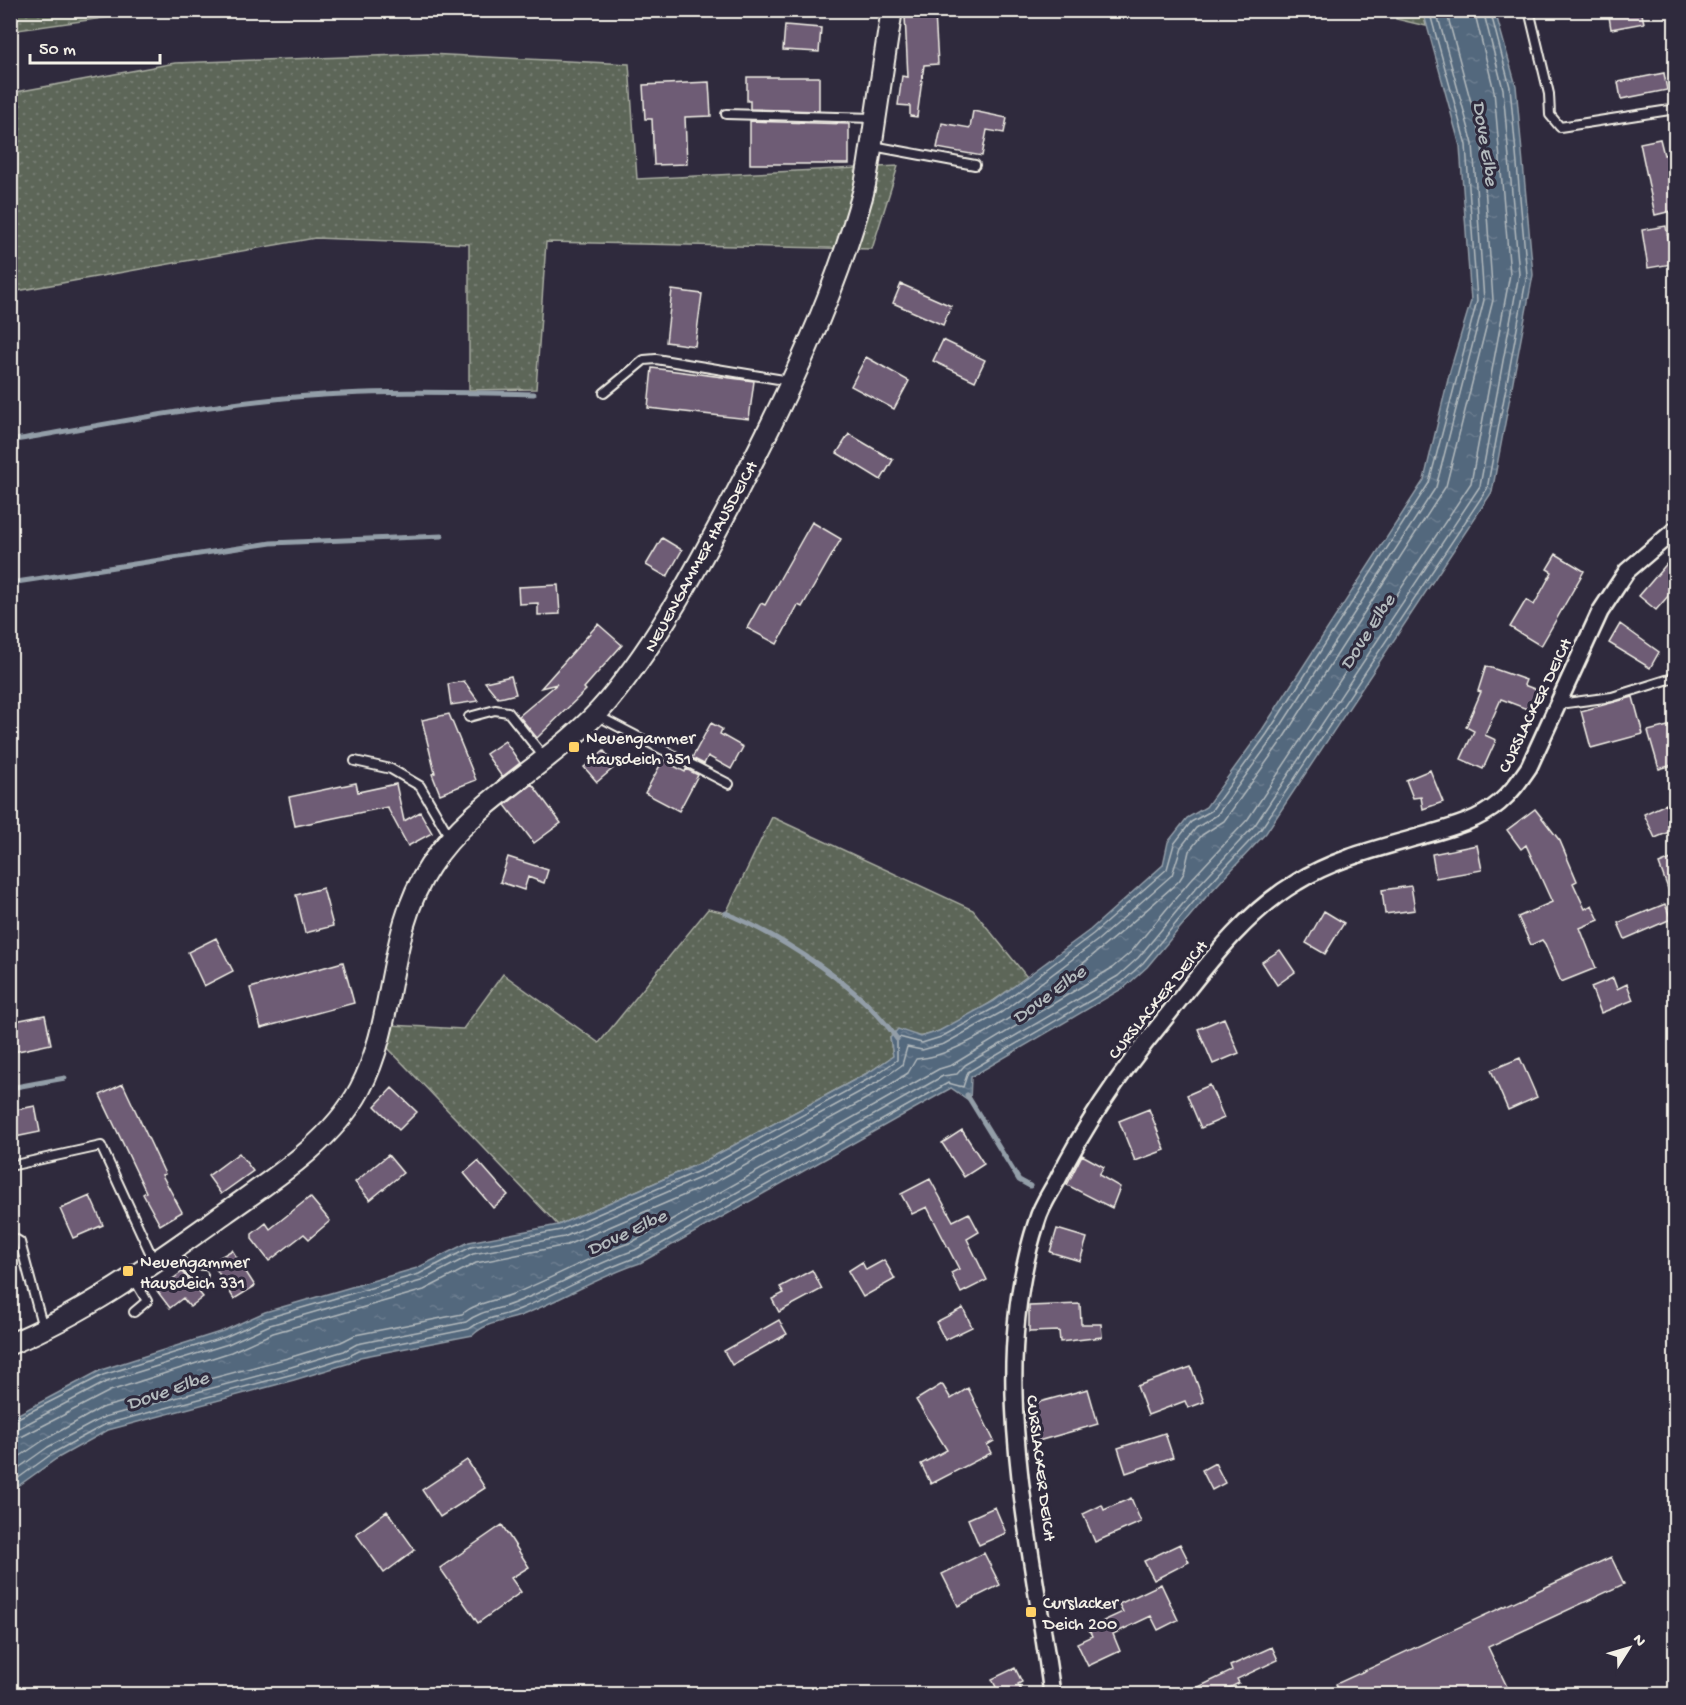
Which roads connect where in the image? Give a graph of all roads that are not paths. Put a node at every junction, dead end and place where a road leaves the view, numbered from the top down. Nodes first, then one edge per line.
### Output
1 (892, 10) edge
2 (1529, 10) edge
3 (1676, 109) edge
4 (726, 114) dead end
5 (875, 118) junction
6 (871, 146) junction
7 (975, 165) dead end
8 (792, 381) junction
9 (604, 393) dead end
10 (1676, 529) edge
11 (1676, 676) edge
12 (1559, 704) junction
13 (595, 715) junction
14 (470, 717) dead end
15 (545, 758) junction
16 (356, 761) dead end
17 (729, 784) dead end
18 (452, 840) junction
19 (10, 1166) edge
20 (10, 1236) edge
21 (172, 1251) junction
22 (155, 1263) junction
23 (203, 1275) dead end
24 (133, 1278) junction
25 (134, 1312) dead end
26 (44, 1330) junction
27 (10, 1344) edge
28 (1052, 1695) edge

1 - 5 street, NEUENGAMMER HAUSDEICH
2 - 3 lane
4 - 5 lane
5 - 6 street, NEUENGAMMER HAUSDEICH
6 - 7 lane
6 - 8 street, NEUENGAMMER HAUSDEICH
8 - 9 lane
8 - 13 street, NEUENGAMMER HAUSDEICH
10 - 12 street, CURSLACKER DEICH
11 - 12 lane
12 - 28 street, CURSLACKER DEICH
13 - 15 street, NEUENGAMMER HAUSDEICH
13 - 17 lane
14 - 15 lane
15 - 18 street, NEUENGAMMER HAUSDEICH
16 - 18 lane
18 - 21 street, NEUENGAMMER HAUSDEICH
19 - 22 lane
20 - 26 lane
21 - 22 street, NEUENGAMMER HAUSDEICH
21 - 23 lane
22 - 24 street, NEUENGAMMER HAUSDEICH
24 - 25 lane
24 - 26 street, NEUENGAMMER HAUSDEICH
26 - 27 street, NEUENGAMMER HAUSDEICH

